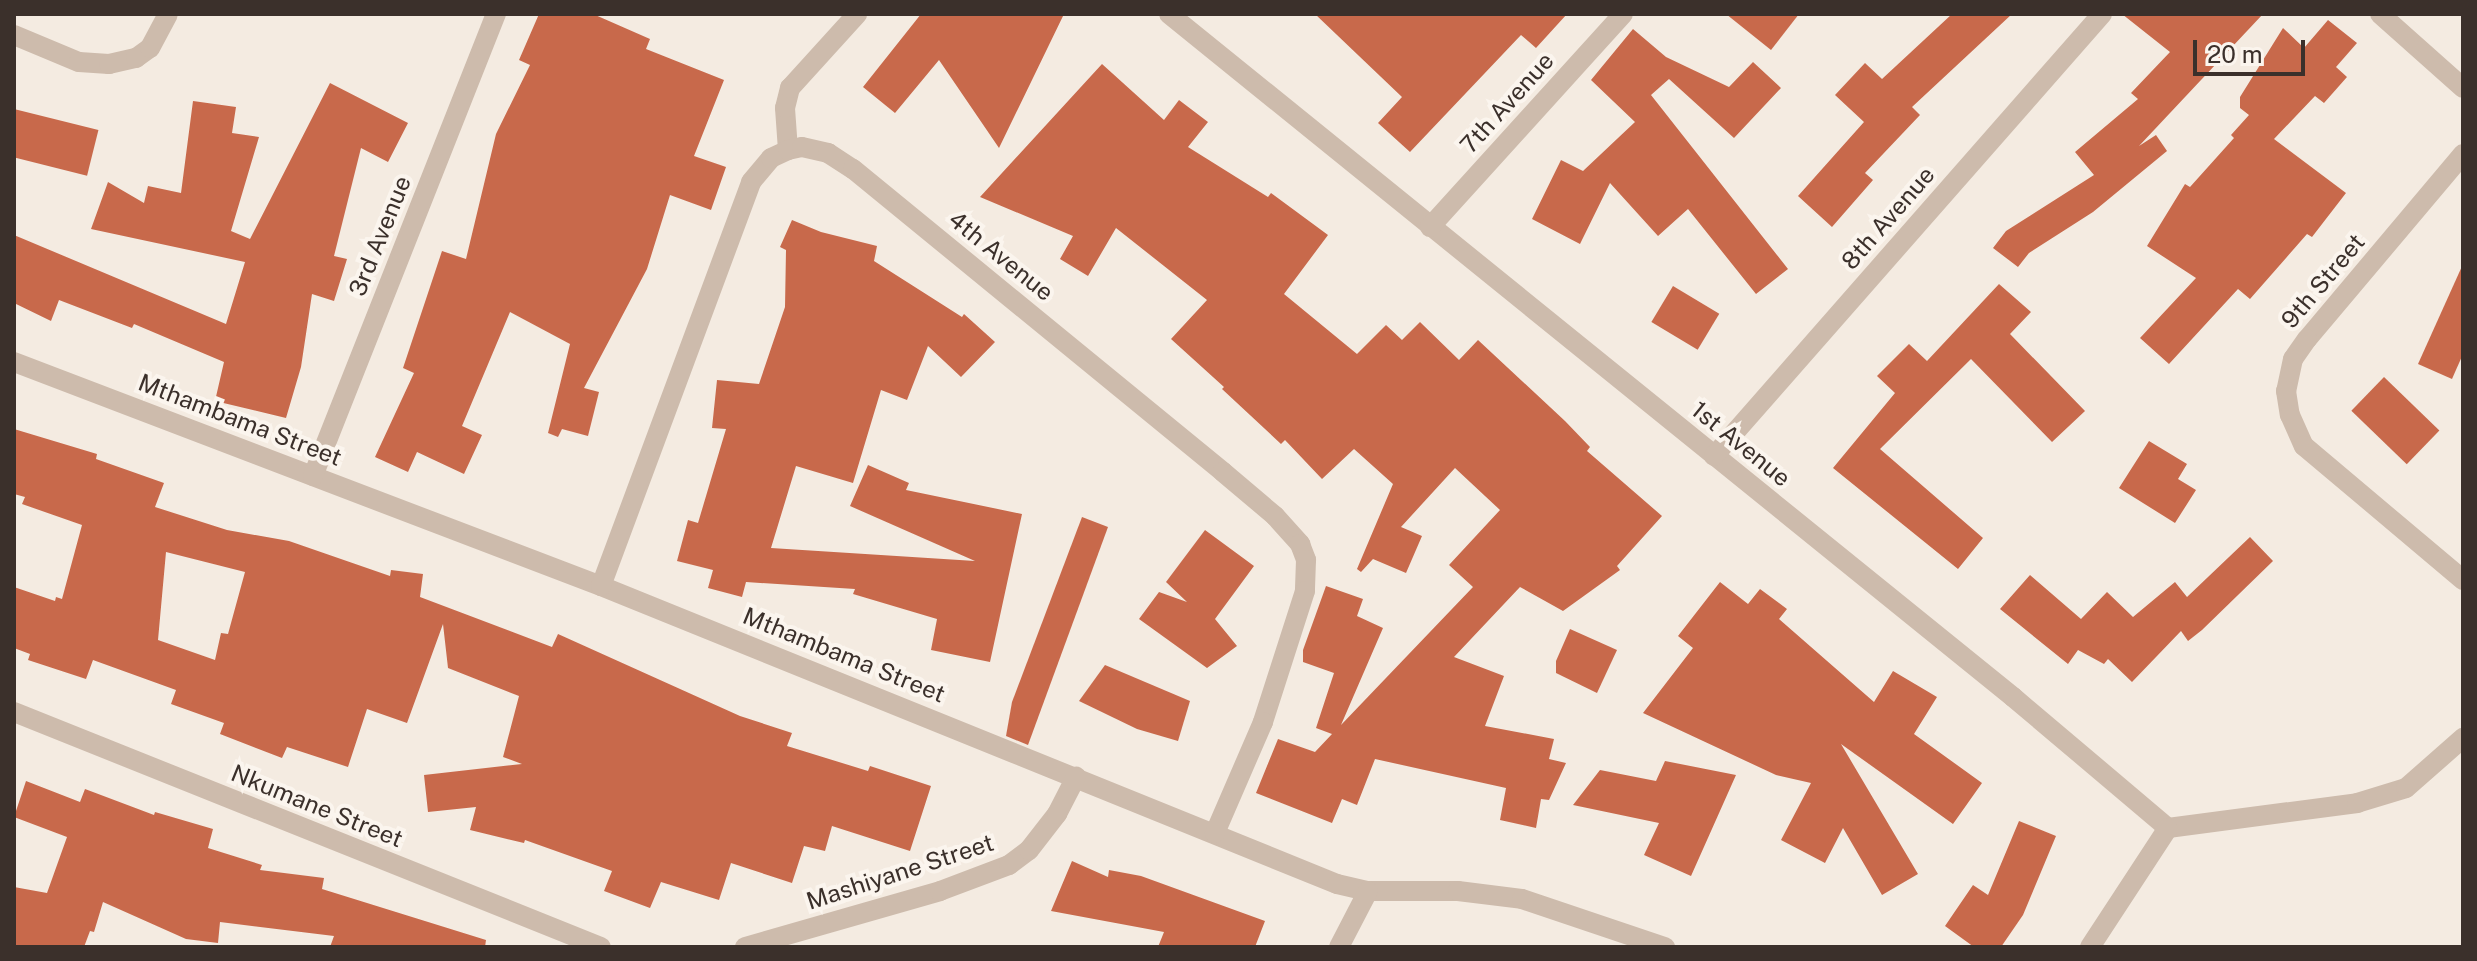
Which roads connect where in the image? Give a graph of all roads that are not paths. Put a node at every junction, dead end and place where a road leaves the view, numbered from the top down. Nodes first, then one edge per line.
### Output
1 (168, 14) edge
2 (496, 14) edge
3 (857, 14) edge
4 (1169, 14) edge
5 (1623, 14) edge
6 (2102, 14) edge
7 (2380, 14) edge
8 (14, 35) edge
9 (2463, 88) edge
10 (788, 150) junction
11 (2463, 154) edge
12 (1430, 227) junction
13 (14, 362) edge
14 (1714, 456) junction
15 (313, 476) junction
16 (2463, 580) edge
17 (601, 586) junction
18 (14, 712) edge
19 (2463, 738) edge
20 (1076, 777) junction
21 (2168, 828) junction
22 (1215, 833) junction
23 (1368, 891) junction
24 (1641, 944) edge
25 (601, 947) edge
26 (745, 947) edge
27 (1339, 947) edge
28 (1665, 947) edge
29 (2090, 947) edge

1 - 8 street
2 - 15 street, 3rd Avenue
3 - 10 street
4 - 12 street, 1st Avenue
5 - 12 street, 7th Avenue
6 - 14 street, 8th Avenue
7 - 9 street
10 - 17 street
10 - 22 street, 4th Avenue
11 - 16 street, 9th Street
12 - 14 street, 1st Avenue
13 - 15 street, Mthambama Street
14 - 21 street, 1st Avenue
15 - 17 street, Mthambama Street
17 - 20 street, Mthambama Street
18 - 25 street, Nkumane Street
19 - 21 street
20 - 22 street, Mthambama Street
20 - 26 street, Mashiyane Street
21 - 29 street
22 - 23 street, Mthambama Street
23 - 24 street, Mthambama Street
23 - 27 street
24 - 28 street, Mthambama Street

